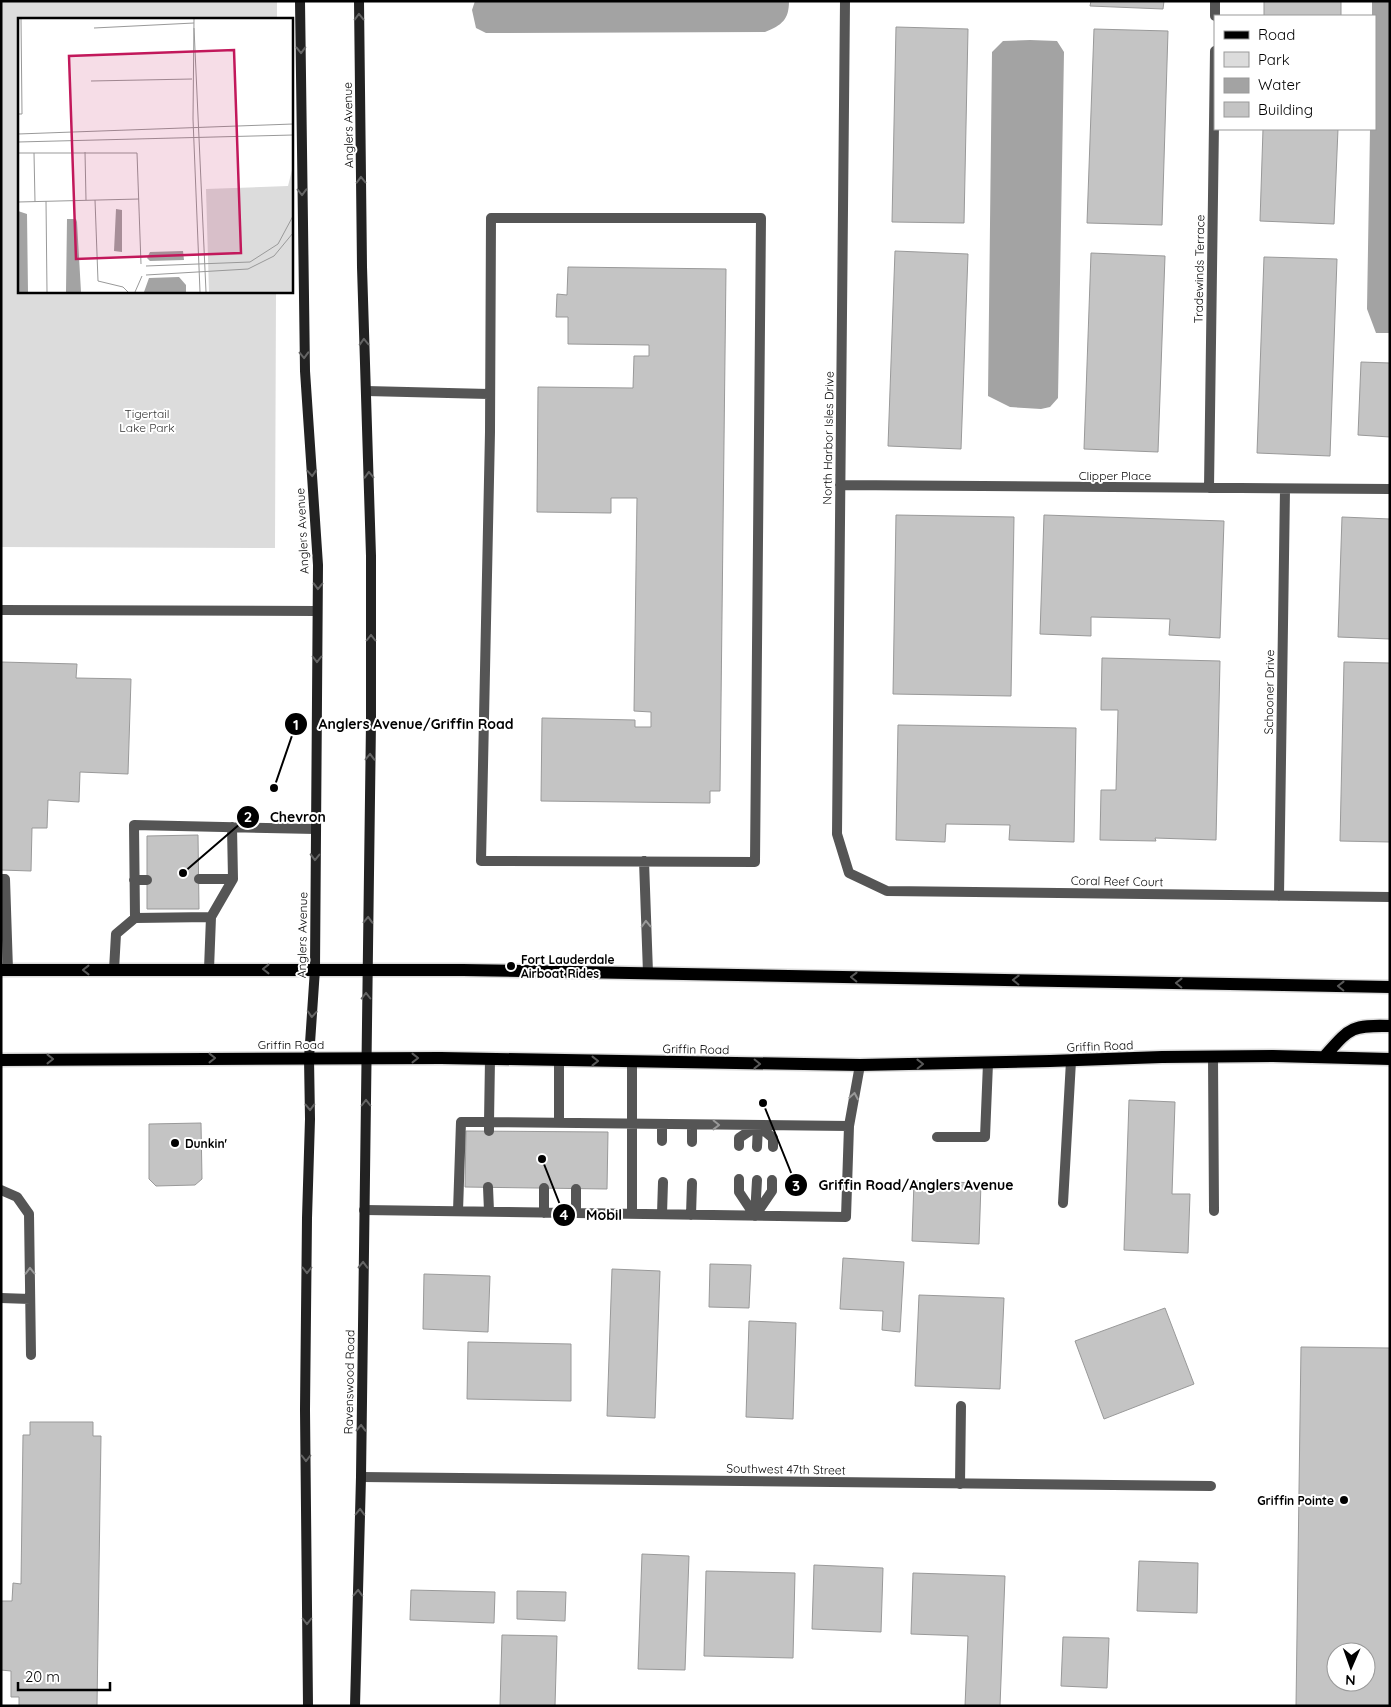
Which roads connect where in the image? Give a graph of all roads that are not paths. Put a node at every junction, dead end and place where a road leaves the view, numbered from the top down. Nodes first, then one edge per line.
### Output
1 (300, 1) edge
2 (359, 1) edge
3 (846, 1) edge
4 (1216, 1) edge
5 (1215, 15) edge
6 (1214, 124) edge
7 (366, 391) junction
8 (490, 394) junction
9 (840, 485) junction
10 (1209, 488) junction
11 (1285, 489) junction
12 (1390, 489) edge
13 (1, 610) edge
14 (317, 611) junction
15 (232, 827) junction
16 (316, 829) junction
17 (644, 861) junction
18 (849, 873) joint
19 (1, 879) edge
20 (199, 879) dead end
21 (233, 879) junction
22 (134, 880) junction
23 (147, 880) dead end
24 (1279, 896) junction
25 (1390, 897) edge
26 (211, 917) junction
27 (135, 918) junction
28 (209, 969) junction
29 (315, 969) junction
30 (366, 969) junction
31 (5, 970) edge
32 (114, 970) junction
33 (648, 972) junction
34 (1390, 987) edge
35 (1390, 1026) edge
36 (1213, 1057) junction
37 (1324, 1057) junction
38 (308, 1058) junction
39 (366, 1058) junction
40 (490, 1059) junction
41 (1390, 1059) edge
42 (1, 1060) edge
43 (1071, 1060) junction
44 (559, 1061) junction
45 (632, 1062) junction
46 (988, 1063) junction
47 (860, 1065) junction
48 (559, 1123) junction
49 (632, 1124) junction
50 (662, 1125) junction
51 (692, 1125) junction
52 (489, 1126) junction
53 (758, 1126) junction
54 (849, 1126) junction
55 (937, 1137) dead end
56 (662, 1142) dead end
57 (692, 1142) dead end
58 (739, 1146) dead end
59 (757, 1147) dead end
60 (773, 1147) dead end
61 (739, 1180) dead end
62 (757, 1180) dead end
63 (772, 1180) dead end
64 (663, 1182) dead end
65 (692, 1183) dead end
66 (488, 1187) dead end
67 (544, 1188) dead end
68 (576, 1189) dead end
69 (1, 1190) edge
70 (1064, 1203) dead end
71 (364, 1210) junction
72 (458, 1211) junction
73 (489, 1211) junction
74 (1214, 1212) dead end
75 (544, 1213) junction
76 (576, 1213) junction
77 (632, 1214) junction
78 (662, 1214) junction
79 (691, 1215) junction
80 (755, 1216) junction
81 (1, 1298) edge
82 (30, 1299) junction
83 (31, 1355) dead end
84 (961, 1406) dead end
85 (360, 1477) junction
86 (960, 1484) junction
87 (1211, 1486) dead end
88 (308, 1706) edge
89 (355, 1706) edge

1 -> 14 street, Anglers Avenue
7 -> 2 street, Anglers Avenue
3 - 9 street, North Harbor Isles Drive
4 - 5 street
6 - 10 street, Tradewinds Terrace
7 - 8 street
30 -> 7 street, Anglers Avenue
8 - 17 street
8 - 17 street
9 - 10 street, Clipper Place
9 - 18 street, North Harbor Isles Drive
10 - 11 street, Clipper Place
11 - 12 street, Clipper Place
11 - 24 street, Schooner Drive
13 - 14 street
14 -> 16 street, Anglers Avenue
15 - 16 street
15 - 21 street
15 - 22 street
16 -> 29 street, Anglers Avenue
33 -> 17 street
18 - 24 street, Coral Reef Court
19 - 31 street
20 - 21 street
21 - 26 street
22 - 23 street
22 - 27 street
24 - 25 street, Coral Reef Court
26 - 27 street
26 - 28 street
27 - 32 street
29 -> 28 main road
28 - 32 main road
29 - 30 main road
29 -> 38 street, Anglers Avenue
30 - 33 main road
39 -> 30 street, Anglers Avenue
32 -> 31 main road
34 -> 33 main road
35 - 37 main road
36 - 37 main road, Griffin Road
36 - 43 main road, Griffin Road
36 - 74 street
37 - 41 main road, Griffin Road
38 - 39 main road, Griffin Road
42 -> 38 main road, Griffin Road
38 -> 88 street
39 -> 40 main road, Griffin Road
71 -> 39 street, Ravenswood Road
40 - 44 main road, Griffin Road
40 - 52 street
43 - 46 main road, Griffin Road
43 - 70 street
44 -> 45 main road, Griffin Road
44 - 48 street
45 -> 47 main road, Griffin Road
45 - 49 street
47 -> 46 main road, Griffin Road
46 - 55 street
54 -> 47 street
48 - 49 street
48 - 52 street
49 - 50 street
49 - 77 street
50 - 51 street
50 - 56 street
51 -> 53 street
51 - 57 street
52 - 72 street
53 - 54 street
53 - 58 street
53 - 59 street
53 - 60 street
54 - 80 street
61 - 80 street
62 - 80 street
63 - 80 street
64 - 78 street
65 - 79 street
66 - 73 street
67 - 75 street
68 - 76 street
82 -> 69 street
71 - 72 street
85 -> 71 street, Ravenswood Road
72 - 73 street
73 - 75 street
75 - 76 street
76 - 77 street
77 - 78 street
78 - 79 street
79 - 80 street
81 - 82 street
82 - 83 street
84 - 86 street
85 - 86 street, Southwest 47th Street
89 -> 85 street, Ravenswood Road
86 - 87 street, Southwest 47th Street

